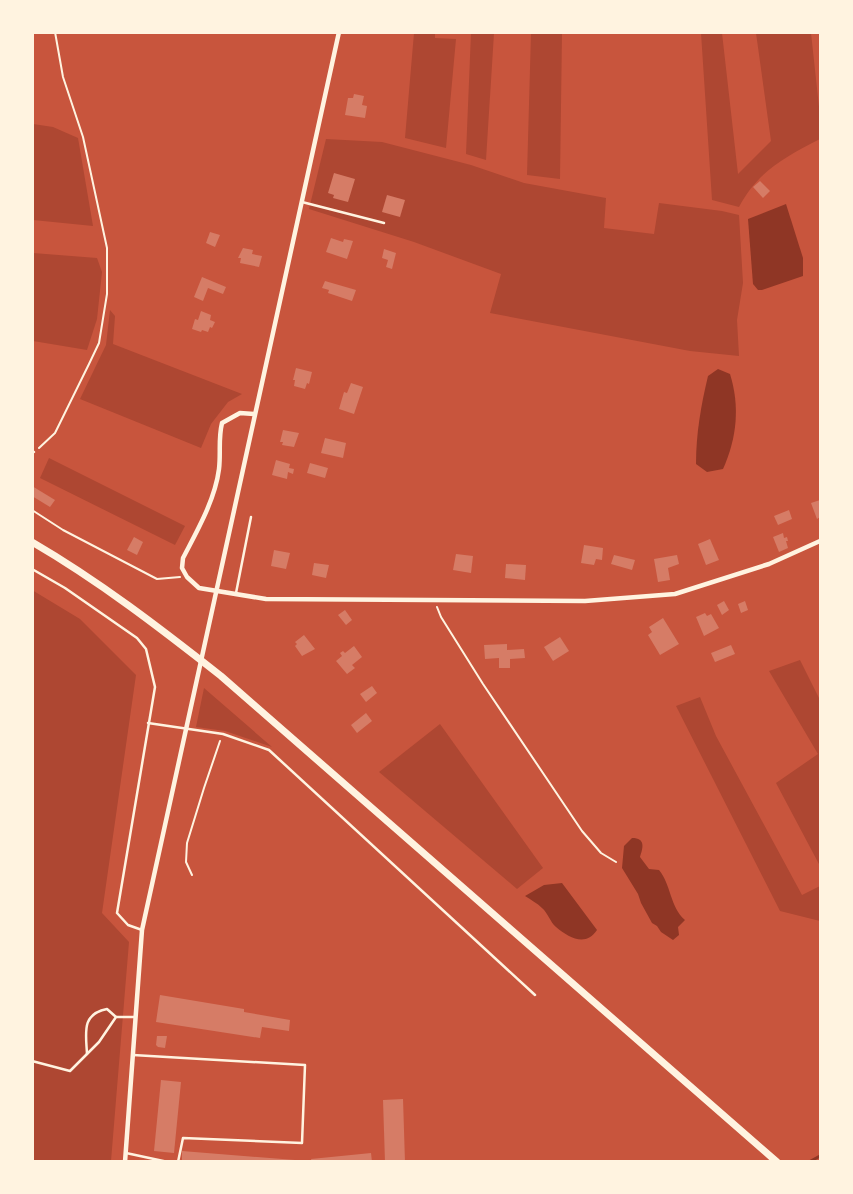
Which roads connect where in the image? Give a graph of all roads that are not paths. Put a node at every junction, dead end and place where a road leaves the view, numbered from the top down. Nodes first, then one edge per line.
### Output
1 (339, 32) edge
2 (302, 202) junction
3 (384, 223) dead end
4 (254, 414) junction
5 (250, 518) dead end
6 (820, 541) edge
7 (32, 542) edge
8 (32, 569) edge
9 (236, 595) junction
10 (148, 723) junction
11 (142, 930) junction
12 (535, 995) dead end
13 (135, 1016) junction
14 (116, 1017) junction
15 (87, 1054) junction
16 (133, 1055) junction
17 (32, 1061) edge
18 (126, 1157) edge
19 (168, 1162) edge
20 (178, 1162) edge
21 (777, 1162) edge

1 - 2 street
2 - 3 lane
2 - 4 street
4 - 9 street
4 - 11 street
5 - 9 lane
6 - 9 street
7 - 21 main road
8 - 10 lane
10 - 11 lane
10 - 12 lane
11 - 13 street
13 - 14 lane
13 - 16 street
14 - 15 lane
14 - 15 lane
15 - 17 lane
16 - 18 street
16 - 20 lane
18 - 19 lane

